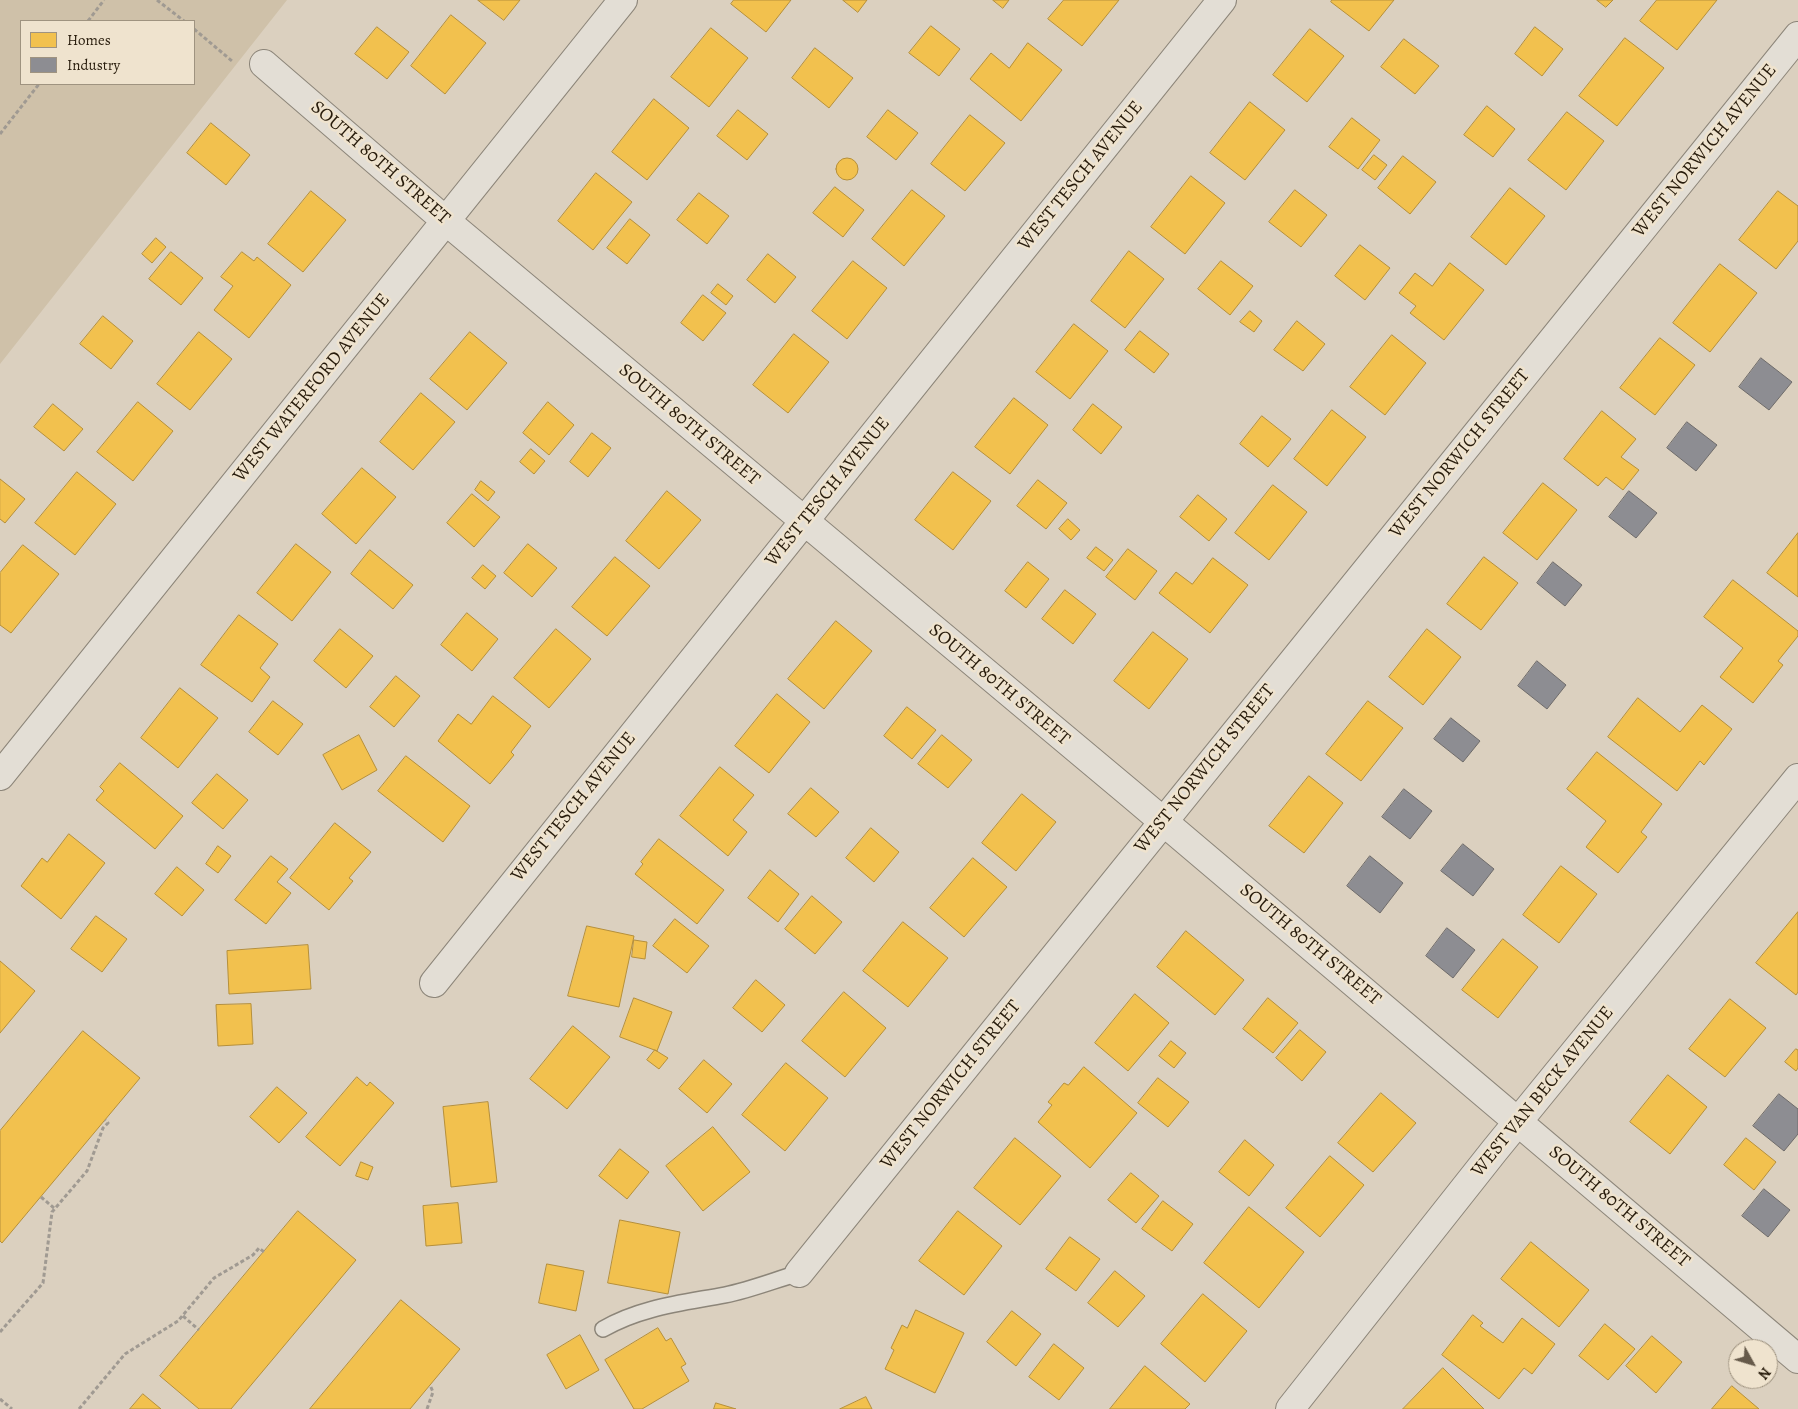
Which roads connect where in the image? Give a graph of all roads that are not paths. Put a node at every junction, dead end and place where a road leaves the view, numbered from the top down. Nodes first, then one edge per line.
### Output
1 (623, 0) edge
2 (1222, 0) edge
3 (1798, 36) edge
4 (264, 64) road end
5 (446, 221) junction
6 (1612, 266) joint
7 (804, 522) junction
8 (0, 776) edge
9 (1798, 778) edge
10 (1163, 821) junction
11 (434, 983) dead end
12 (1518, 1121) junction
13 (799, 1273) joint
14 (603, 1329) dead end
15 (1798, 1360) edge
16 (1290, 1409) edge

1 - 5 street, WEST WATERFORD AVENUE
2 - 7 street, WEST TESCH AVENUE
3 - 6 street, WEST NORWICH AVENUE
4 - 5 street, SOUTH 80TH STREET
5 - 7 street, SOUTH 80TH STREET
5 - 8 street, WEST WATERFORD AVENUE
6 - 10 street, WEST NORWICH STREET
7 - 10 street, SOUTH 80TH STREET
7 - 11 street, WEST TESCH AVENUE
9 - 12 street, WEST VAN BECK AVENUE
10 - 12 street, SOUTH 80TH STREET
10 - 13 street, WEST NORWICH STREET
12 - 15 street, SOUTH 80TH STREET
12 - 16 street, WEST VAN BECK AVENUE
13 - 14 lane

